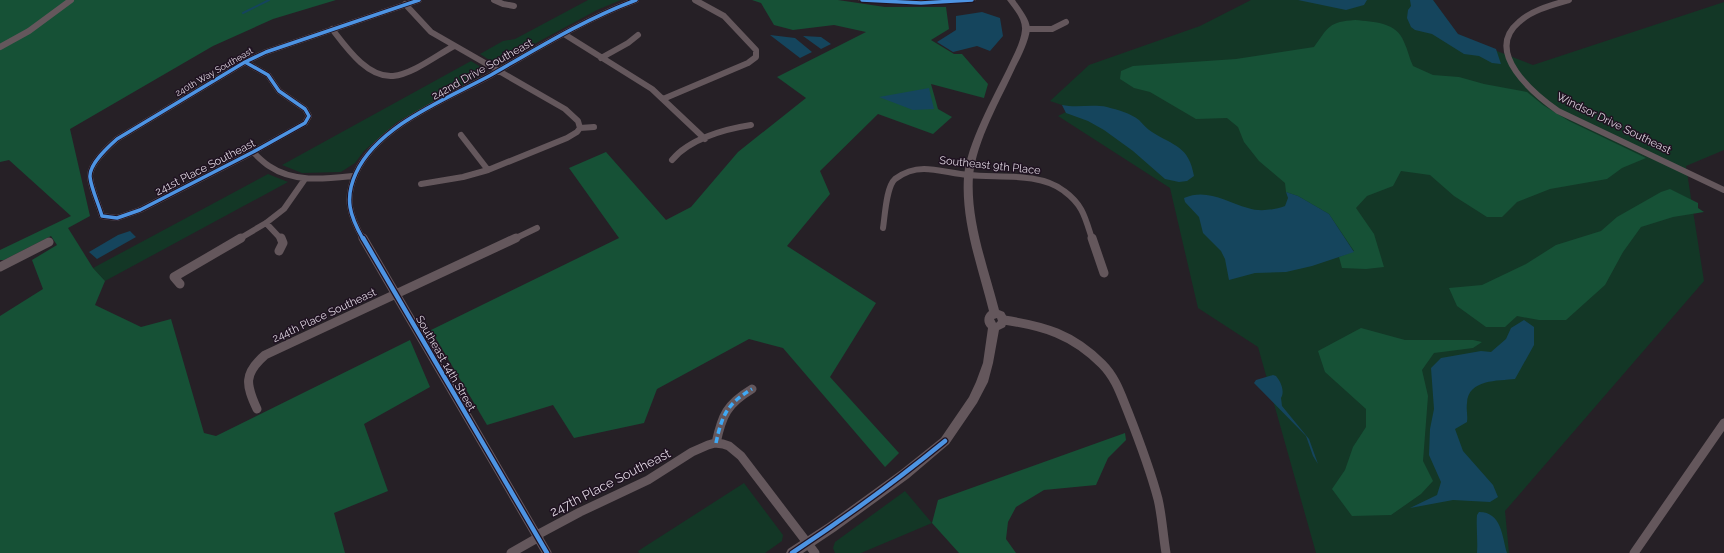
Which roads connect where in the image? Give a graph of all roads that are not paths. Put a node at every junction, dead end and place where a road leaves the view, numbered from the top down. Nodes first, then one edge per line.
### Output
1 (71, 0) edge
2 (419, 0) edge
3 (494, 0) edge
4 (636, 0) edge
5 (695, 0) edge
6 (862, 0) edge
7 (972, 0) edge
8 (1011, 0) edge
9 (1568, 0) edge
10 (405, 4) junction
11 (514, 6) dead end
12 (1066, 22) dead end
13 (332, 29) junction
14 (1026, 29) junction
15 (564, 34) junction
16 (638, 35) dead end
17 (454, 46) junction
18 (0, 47) edge
19 (601, 58) junction
20 (245, 62) junction
21 (498, 71) junction
22 (663, 99) junction
23 (751, 125) dead end
24 (594, 127) dead end
25 (580, 128) junction
26 (461, 135) dead end
27 (705, 139) junction
28 (253, 152) junction
29 (672, 160) dead end
30 (488, 170) junction
31 (969, 175) junction
32 (353, 176) junction
33 (305, 179) junction
34 (421, 184) dead end
35 (1724, 190) edge
36 (102, 216) joint
37 (266, 223) junction
38 (536, 228) dead end
39 (883, 228) dead end
40 (50, 242) dead end
41 (279, 251) dead end
42 (0, 267) edge
43 (1104, 273) dead end
44 (180, 284) dead end
45 (396, 294) junction
46 (998, 320) junction
47 (752, 389) dead end
48 (256, 409) dead end
49 (1724, 423) edge
50 (716, 443) junction
51 (538, 536) junction
52 (807, 543) junction
53 (511, 553) edge
54 (547, 553) edge
55 (792, 553) edge
56 (815, 553) edge
57 (1166, 553) edge
58 (1634, 553) edge

1 - 18 street
2 - 10 street, 240th Way Southeast
3 - 11 street
4 - 15 street, 242nd Drive Southeast
5 - 22 street
6 - 7 street
8 - 14 street
9 - 35 street, Windsor Drive Southeast
10 - 13 street, 240th Way Southeast
10 - 17 street
12 - 14 street
13 - 17 street
13 - 20 street, 240th Way Southeast
14 - 31 street
15 - 19 street
15 - 21 street, 242nd Drive Southeast
16 - 19 street
17 - 21 street
19 - 22 street
20 - 28 street, 241st Place Southeast
20 - 36 street, 240th Way Southeast
21 - 25 street
21 - 32 street, 242nd Drive Southeast
22 - 27 street
23 - 27 street
24 - 25 street
25 - 30 street
26 - 30 street
27 - 29 street
28 - 33 street
28 - 36 street, 241st Place Southeast
30 - 34 street
31 - 39 street, Southeast 9th Place
31 - 43 street, Southeast 9th Place
31 - 46 street
32 - 33 street
32 - 45 street, Southeast 14th Street
33 - 37 street
37 - 41 street
37 - 44 street
38 - 45 street, 244th Place Southeast
40 - 42 street
45 - 48 street, 244th Place Southeast
45 - 51 street, Southeast 14th Street
46 - 52 street
46 - 57 street
47 - 50 street
49 - 58 street
50 - 51 street, 247th Place Southeast
50 - 52 street
51 - 53 street, 247th Place Southeast
51 - 54 street, Southeast 14th Street
52 - 55 street
52 - 56 street

